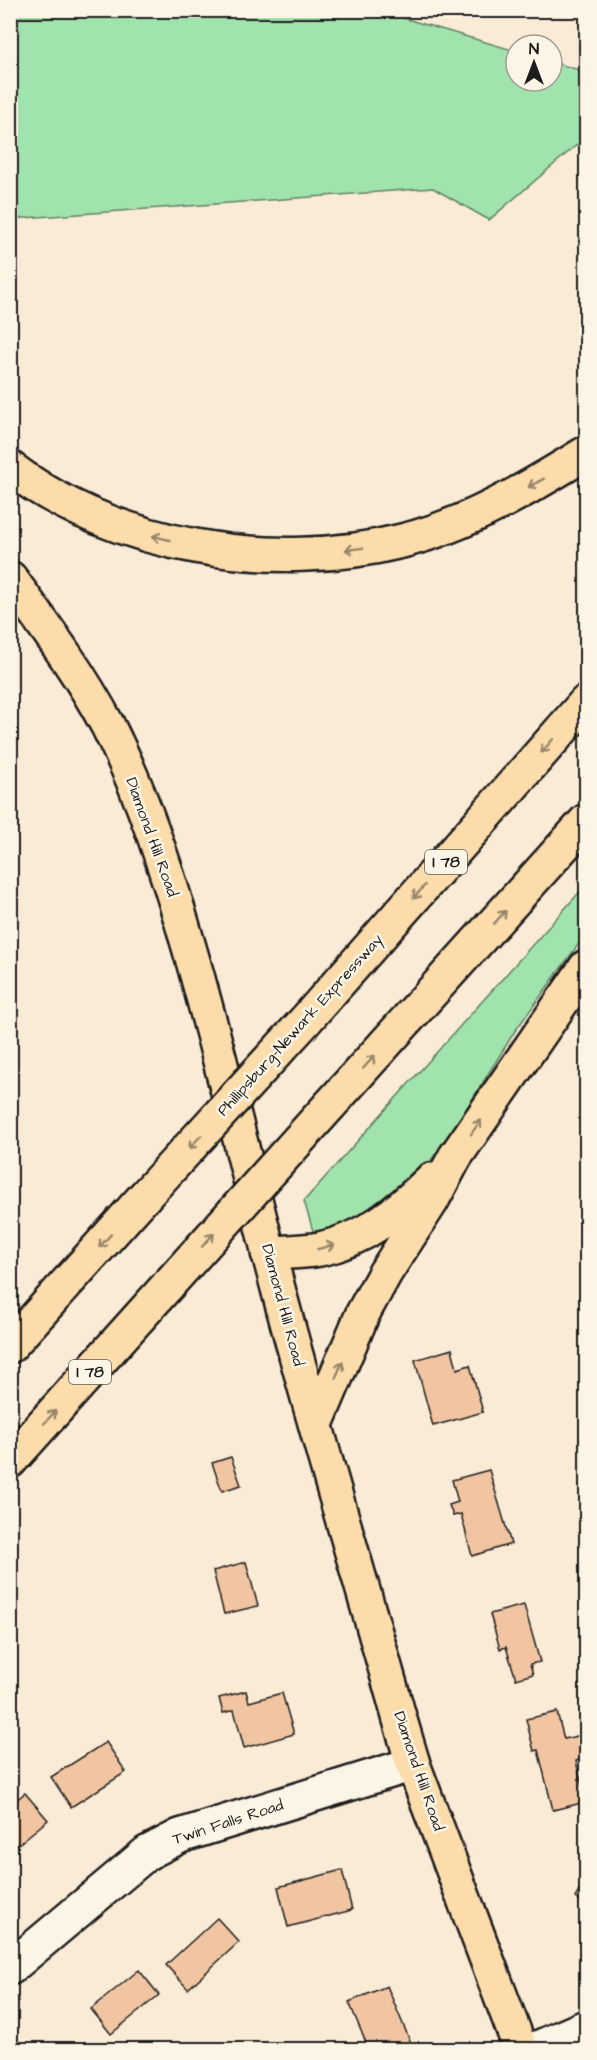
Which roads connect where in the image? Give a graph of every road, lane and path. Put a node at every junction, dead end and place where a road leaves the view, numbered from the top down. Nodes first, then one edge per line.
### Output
1 (586, 453) edge
2 (10, 468) edge
3 (10, 578) edge
4 (586, 702) edge
5 (586, 821) edge
6 (586, 968) edge
7 (455, 1157) junction
8 (268, 1253) junction
9 (10, 1346) edge
10 (316, 1424) junction
11 (10, 1461) edge
12 (413, 1764) junction
13 (10, 1968) edge
14 (586, 2027) edge
15 (521, 2049) edge
16 (533, 2049) edge

1 -> 2 main road
3 - 8 main road, Diamond Hill Road
4 -> 9 main road, Phillipsburg-Newark Expressway / I 78, bridge
11 -> 5 main road, I 78, bridge
7 -> 6 main road
8 -> 7 main road
10 -> 7 main road
8 - 10 main road, Diamond Hill Road
10 - 12 main road, Diamond Hill Road
12 - 13 street, Twin Falls Road
12 - 15 main road, Diamond Hill Road
14 - 16 street

